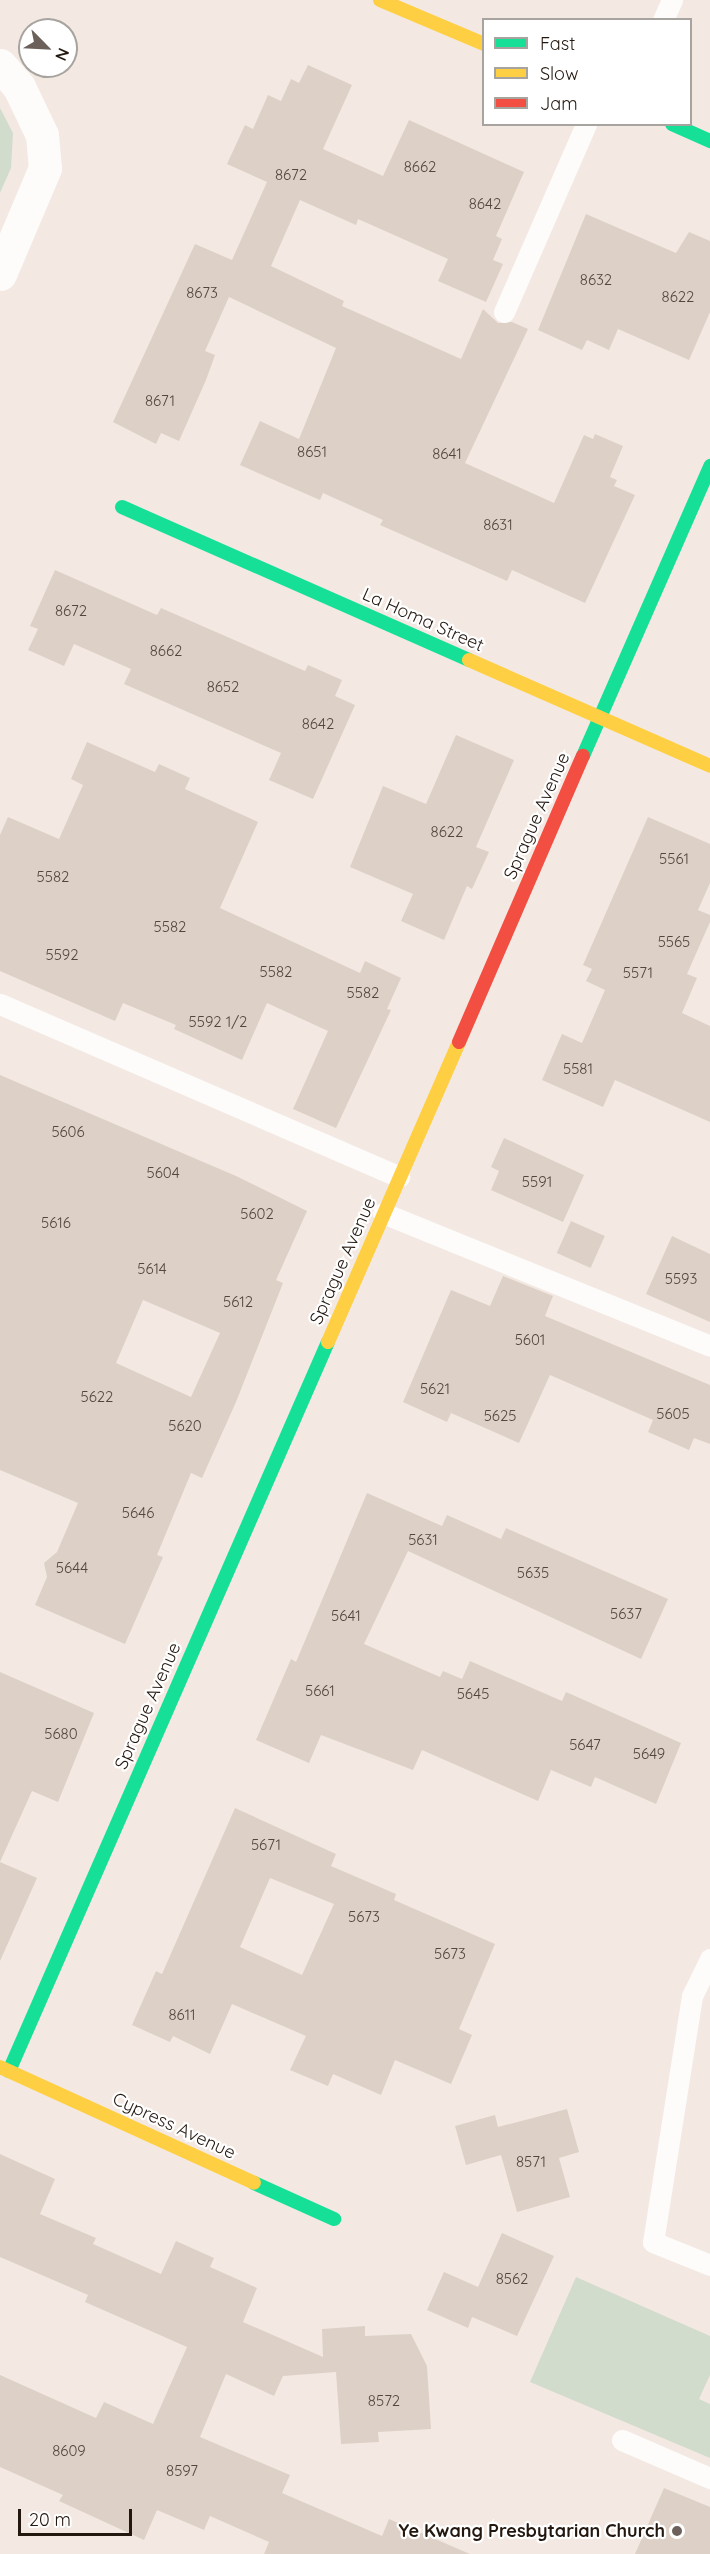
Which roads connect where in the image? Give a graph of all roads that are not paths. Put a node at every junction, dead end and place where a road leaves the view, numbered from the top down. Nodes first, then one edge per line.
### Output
1 (381, 0) edge
2 (672, 0) edge
3 (664, 18) edge
4 (482, 44) edge
5 (0, 65) edge
6 (585, 126) edge
7 (676, 126) edge
8 (710, 141) edge
9 (0, 274) edge
10 (504, 312) dead end
11 (710, 466) edge
12 (122, 507) dead end
13 (600, 718) junction
14 (710, 765) edge
15 (0, 1004) edge
16 (399, 1177) junction
17 (383, 1213) junction
18 (710, 1346) edge
19 (710, 1959) edge
20 (4, 2069) edge
21 (334, 2219) dead end
22 (710, 2265) edge
23 (622, 2440) dead end
24 (710, 2478) edge

1 - 4 street
2 - 3 lane
5 - 9 street
6 - 10 lane
7 - 8 street
11 - 13 street, Sprague Avenue
12 - 13 street, La Homa Street
13 - 14 street, La Homa Street
13 - 16 street, Sprague Avenue
15 - 16 lane
16 - 17 street, Sprague Avenue
17 - 18 lane
17 - 20 street, Sprague Avenue
19 - 22 lane
20 - 21 street, Cypress Avenue
23 - 24 lane

